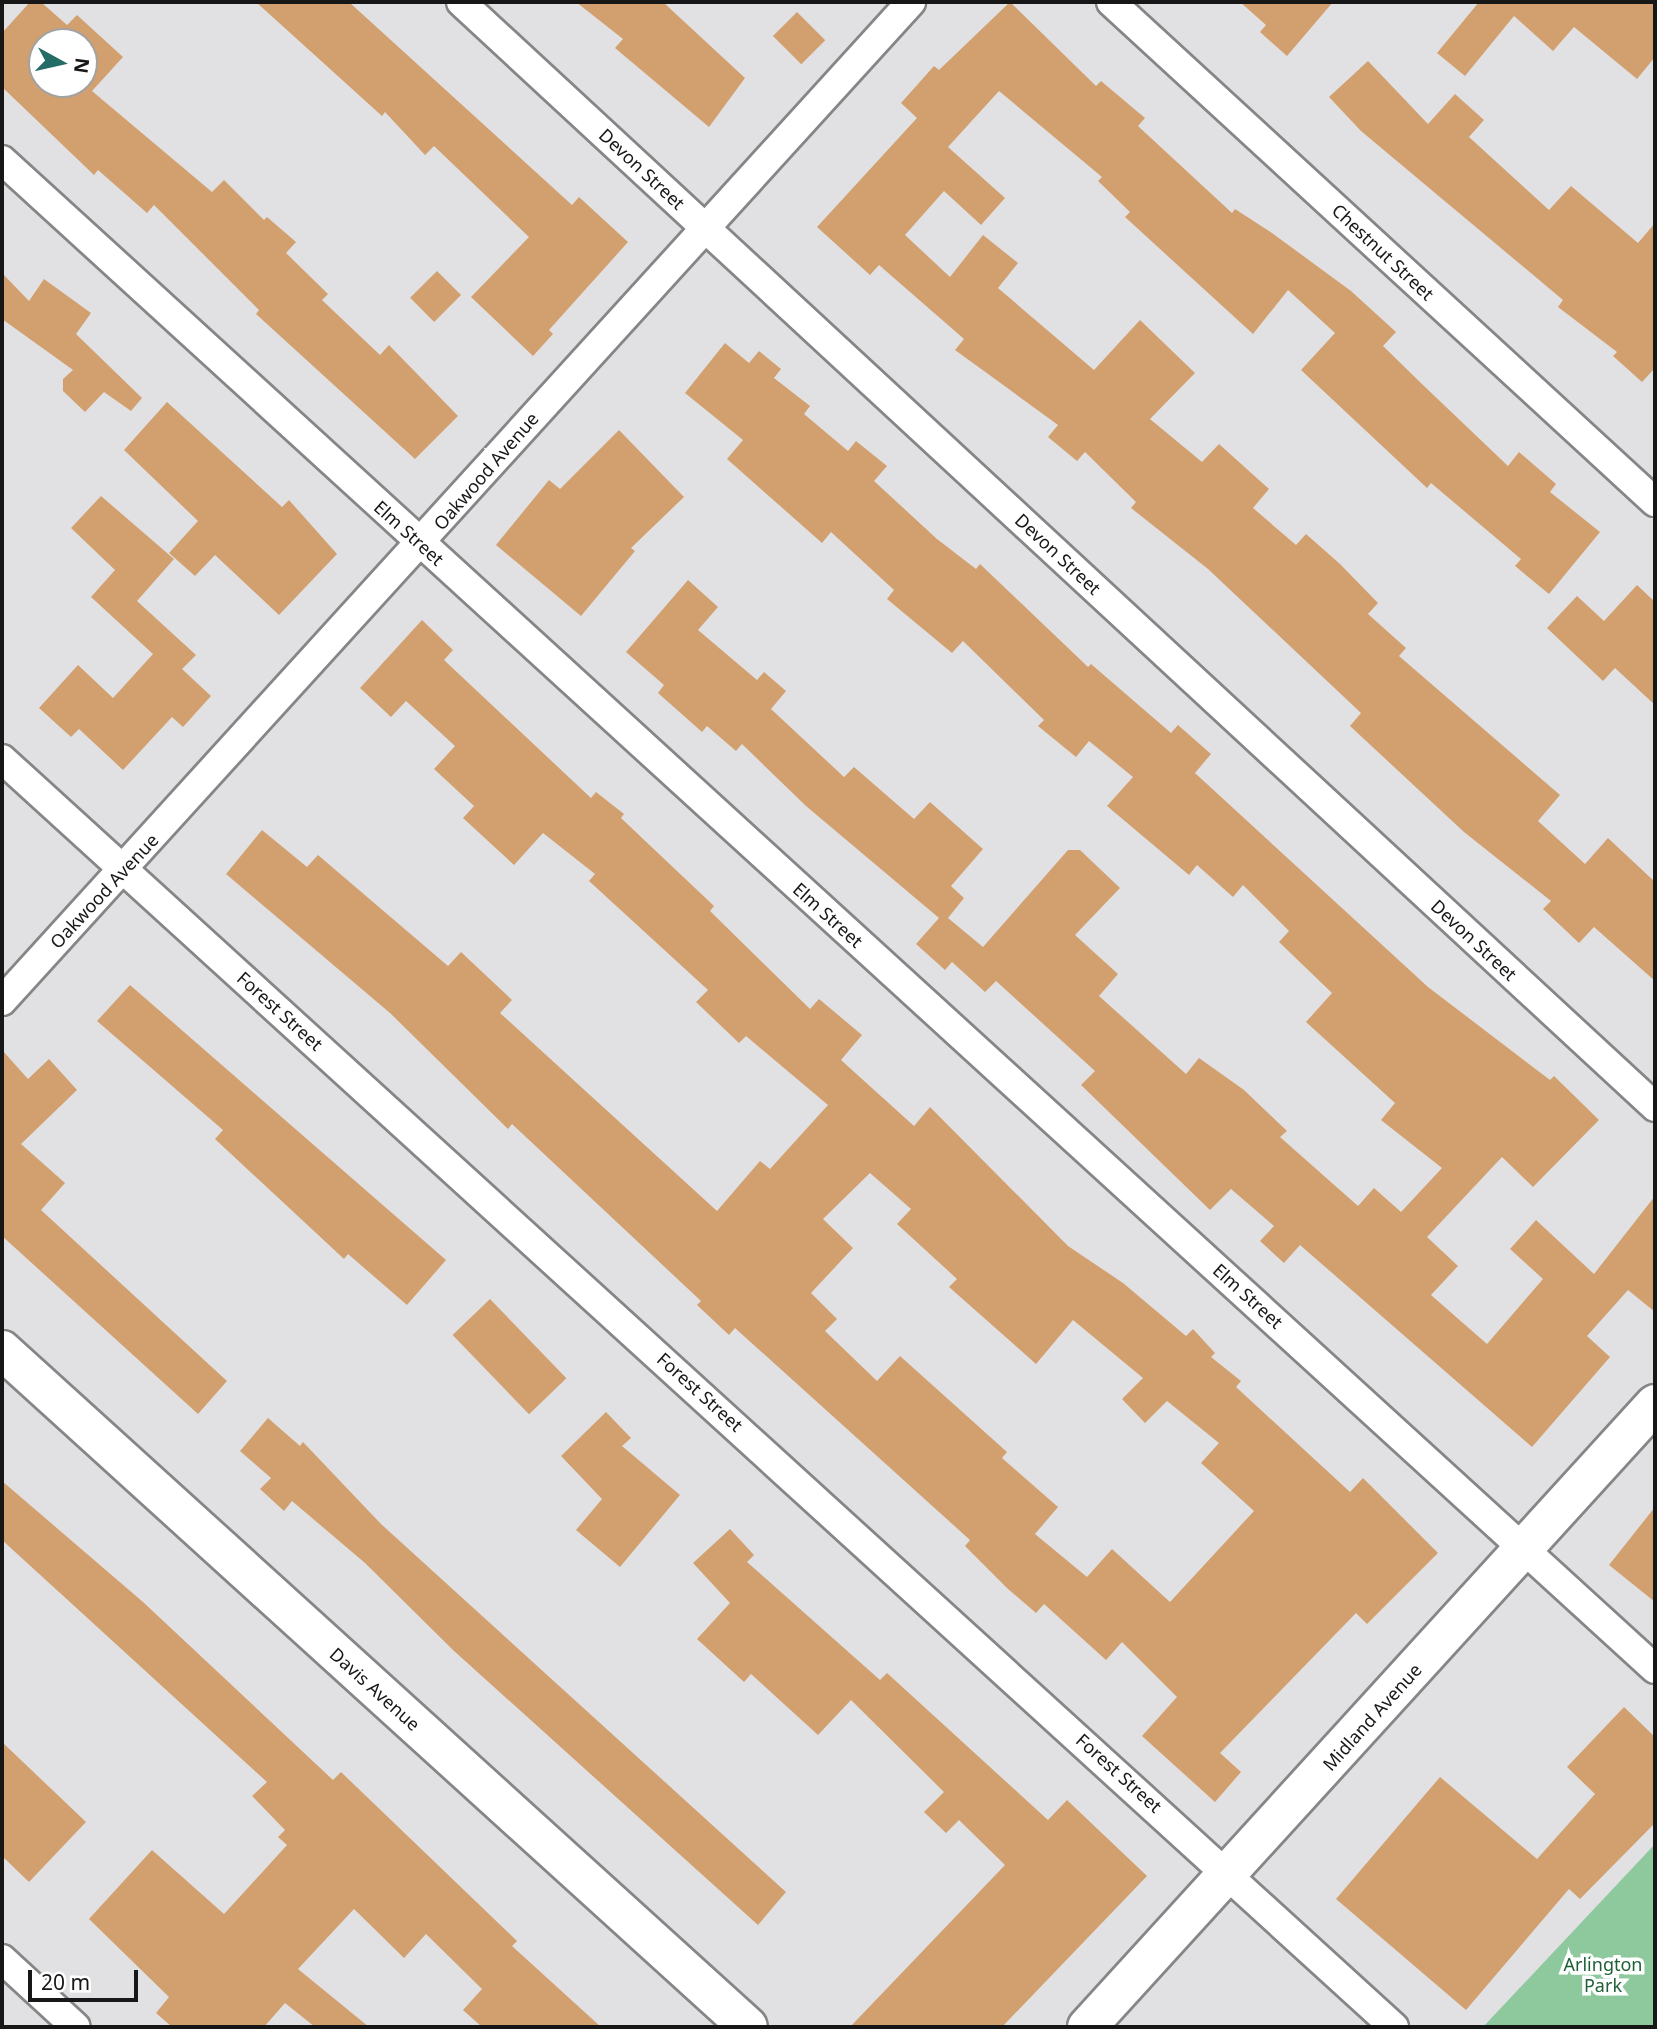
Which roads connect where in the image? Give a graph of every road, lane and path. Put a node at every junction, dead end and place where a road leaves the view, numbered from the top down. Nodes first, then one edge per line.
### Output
1 (461, 2) edge
2 (911, 2) edge
3 (1111, 2) edge
4 (2, 160) edge
5 (703, 225) junction
6 (1655, 502) edge
7 (421, 544) junction
8 (2, 759) edge
9 (125, 870) junction
10 (2, 1001) edge
11 (1655, 1107) edge
12 (2, 1350) edge
13 (1655, 1404) edge
14 (1524, 1549) junction
15 (1655, 1669) edge
16 (1230, 1873) junction
17 (2, 1959) edge
18 (76, 2027) edge
19 (748, 2027) edge
20 (1087, 2027) edge
21 (1394, 2027) edge

1 - 5 street, Devon Street
2 - 5 street, Oakwood Avenue
3 - 6 street, Chestnut Street
4 - 7 street, Elm Street
5 - 7 street, Oakwood Avenue
5 - 11 street, Devon Street
7 - 9 street, Oakwood Avenue
7 - 14 street, Elm Street
8 - 9 street, Forest Street
9 - 10 street, Oakwood Avenue
9 - 16 street, Forest Street
12 - 19 street, Davis Avenue
13 - 14 street, Midland Avenue
14 - 15 street, Elm Street
14 - 16 street, Midland Avenue
16 - 20 street, Midland Avenue
16 - 21 street, Forest Street
17 - 18 street

